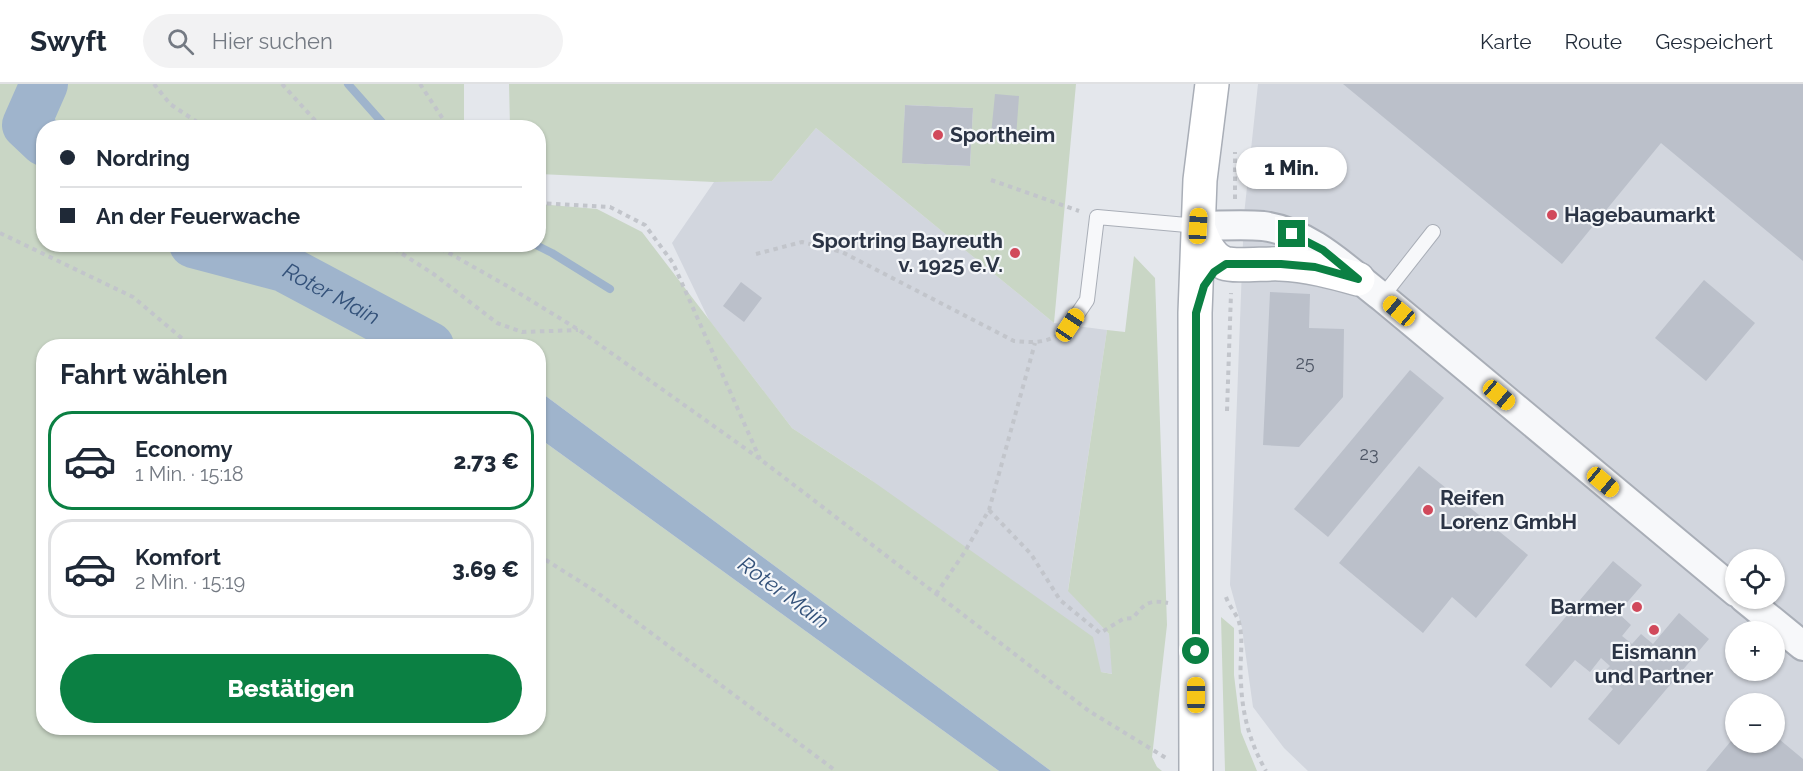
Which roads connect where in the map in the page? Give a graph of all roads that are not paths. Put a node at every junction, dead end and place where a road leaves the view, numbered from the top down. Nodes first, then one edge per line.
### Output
1 (1212, 84) edge
2 (1198, 226) junction
3 (1433, 232) dead end
4 (1226, 264) junction
5 (1370, 288) junction
6 (1196, 313) junction
7 (1070, 325) road end
8 (1725, 583) edge
9 (1758, 609) edge
10 (1803, 646) edge
11 (1187, 764) edge

1 - 2 main road
2 - 4 main road
2 - 5 street
2 - 6 main road
2 - 7 lane
3 - 5 lane
4 - 5 main road
4 - 6 main road
5 - 8 street
6 - 11 main road
9 - 10 street

